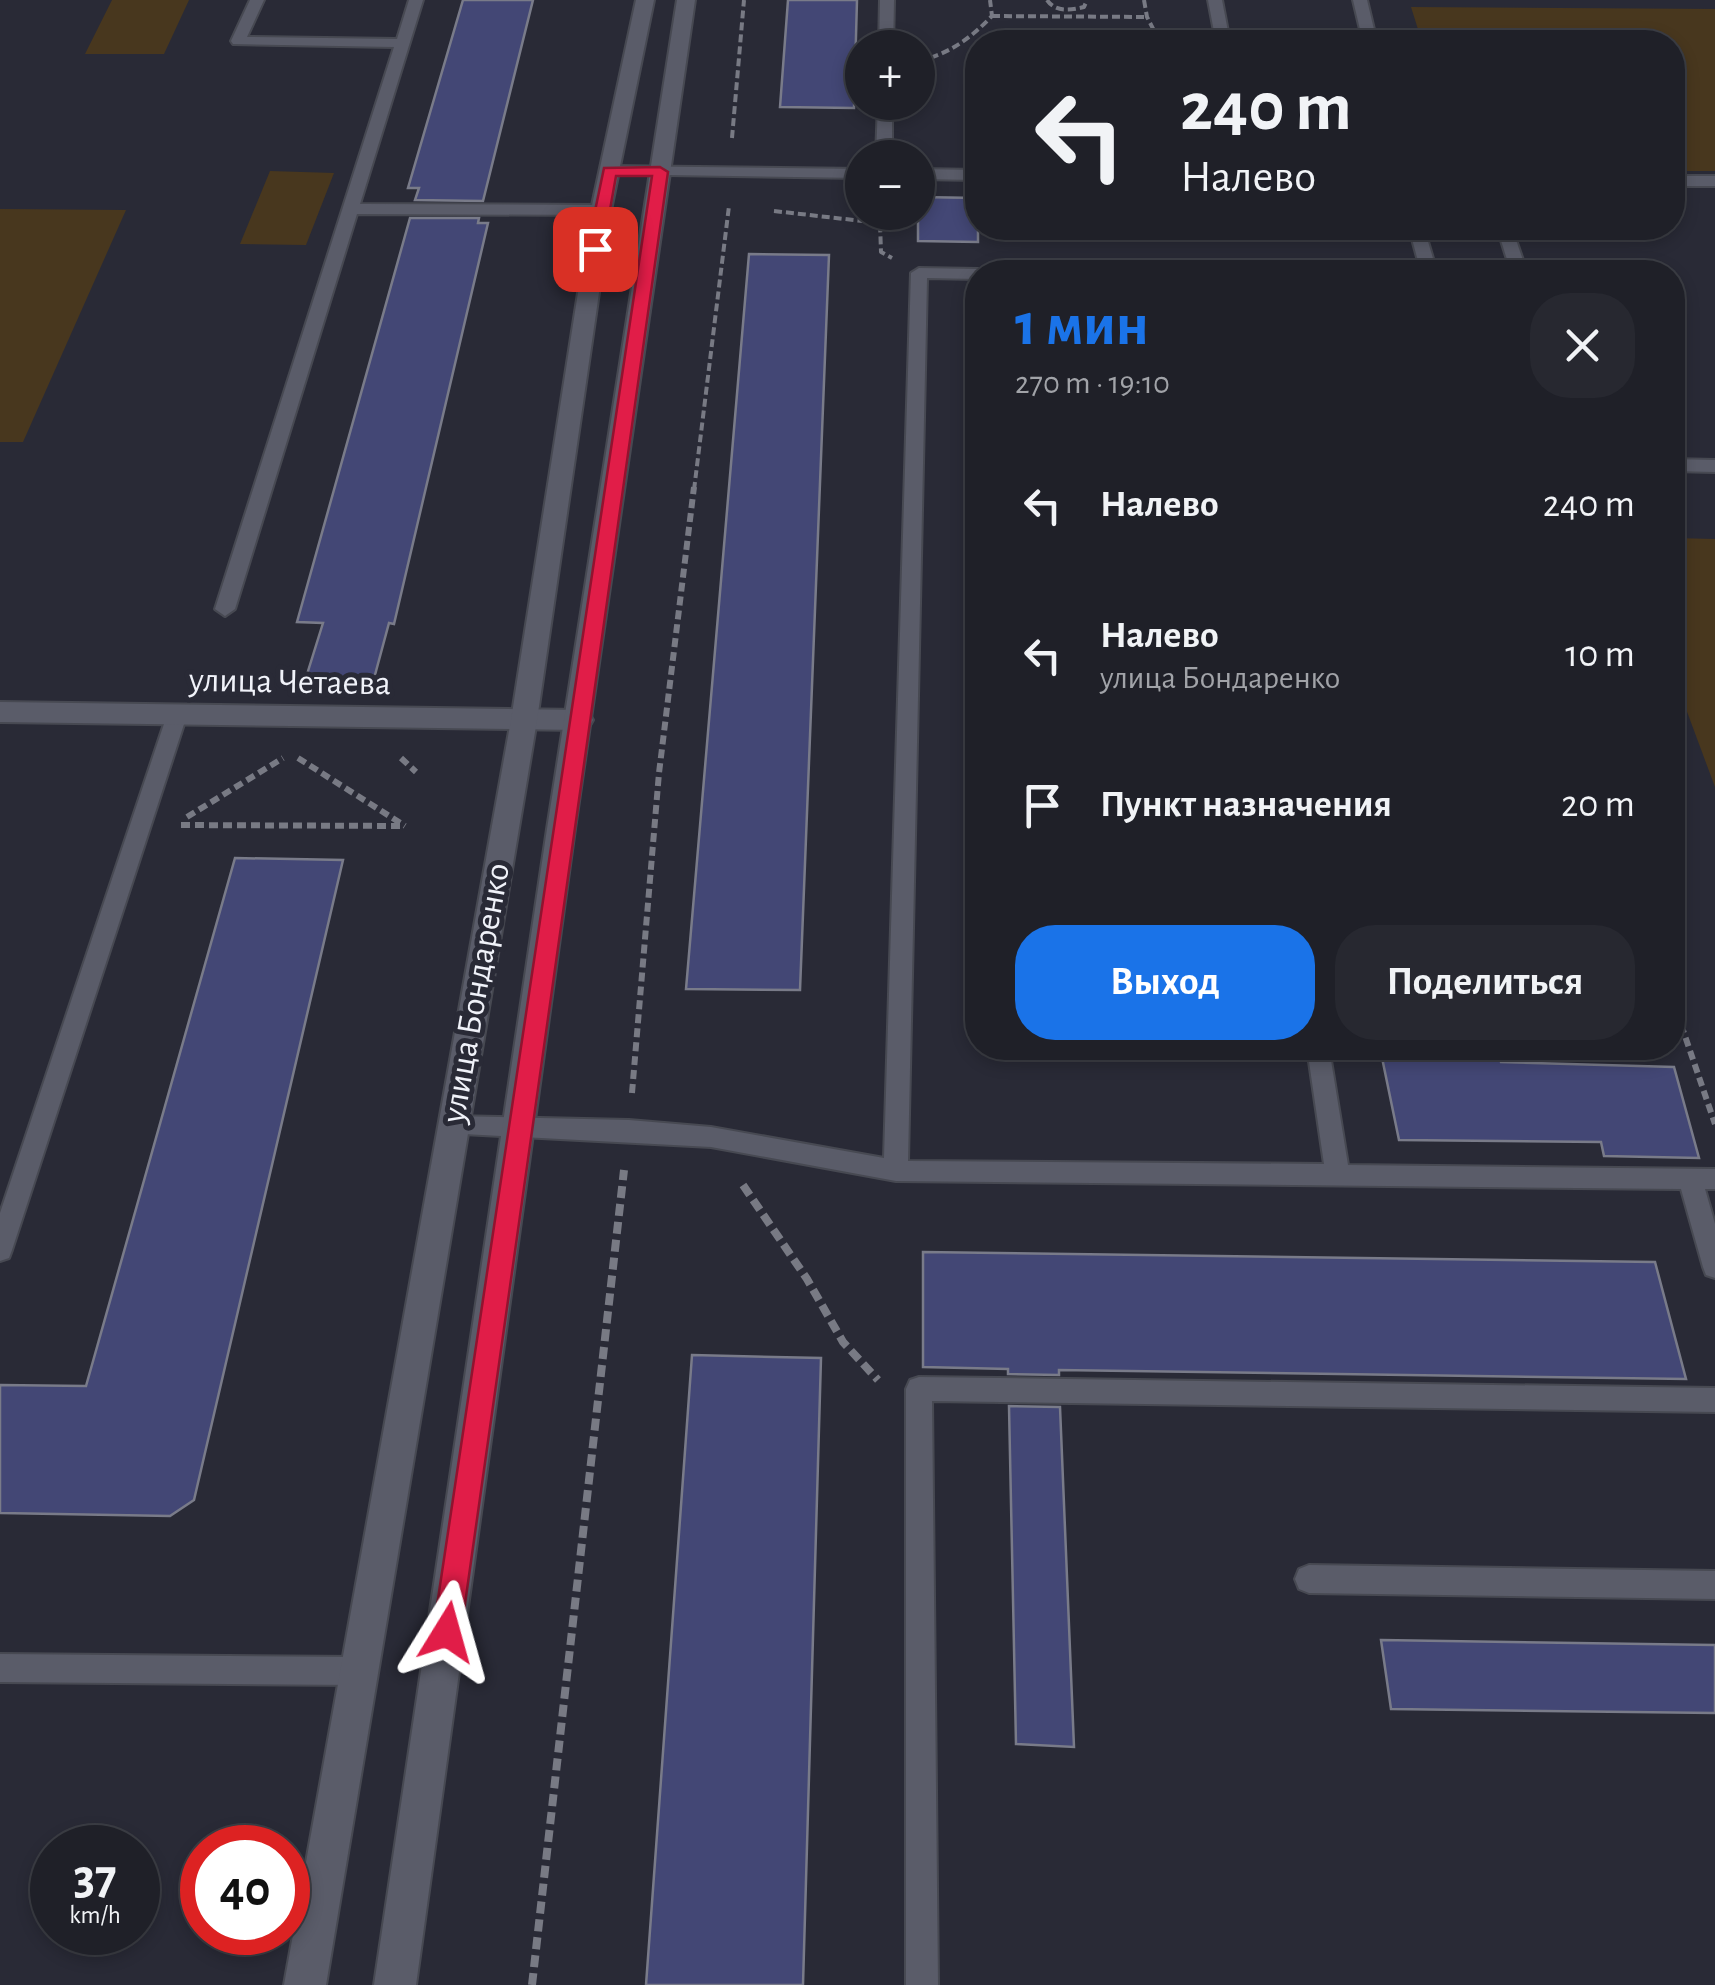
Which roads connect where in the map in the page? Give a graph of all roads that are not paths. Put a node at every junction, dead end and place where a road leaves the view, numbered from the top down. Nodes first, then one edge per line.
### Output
1 (257, 0) edge
2 (416, 0) edge
3 (645, 0) edge
4 (686, 0) edge
5 (886, 0) edge
6 (1215, 0) edge
7 (1360, 0) edge
8 (886, 30) edge
9 (1221, 30) edge
10 (1367, 30) edge
11 (402, 43) junction
12 (609, 171) junction
13 (660, 172) junction
14 (845, 174) edge
15 (935, 174) edge
16 (965, 175) edge
17 (1685, 181) edge
18 (1715, 181) edge
19 (350, 209) junction
20 (601, 210) junction
21 (965, 274) edge
22 (1685, 465) edge
23 (1715, 466) edge
24 (225, 609) dead end
25 (0, 712) edge
26 (176, 715) junction
27 (524, 720) junction
28 (580, 720) junction
29 (1320, 1060) edge
30 (453, 1126) junction
31 (521, 1130) junction
32 (896, 1171) junction
33 (1338, 1175) junction
34 (1702, 1179) edge
35 (0, 1250) edge
36 (1715, 1266) edge
37 (1715, 1400) edge
38 (1309, 1579) dead end
39 (1715, 1585) edge
40 (0, 1668) edge
41 (358, 1671) junction
42 (306, 1985) edge
43 (396, 1985) edge
44 (922, 1985) edge

1 - 11 lane
2 - 11 lane
3 - 12 street, улица Бондаренко
4 - 13 street, улица Бондаренко
5 - 8 lane
6 - 9 lane
7 - 10 lane
11 - 19 lane
12 - 13 lane
12 - 20 street, улица Бондаренко
13 - 14 lane
13 - 28 street, улица Бондаренко
15 - 16 lane
17 - 18 lane
19 - 20 lane
19 - 24 lane
20 - 27 street, улица Бондаренко
21 - 32 lane
22 - 23 lane
25 - 26 street, улица Четаева
26 - 27 street, улица Четаева
26 - 35 lane
27 - 28 street, улица Четаева
27 - 30 street, улица Бондаренко
28 - 31 street, улица Бондаренко
29 - 33 lane
30 - 31 lane
30 - 41 street, улица Бондаренко
31 - 32 lane
31 - 43 street, улица Бондаренко
32 - 33 lane
33 - 34 lane
34 - 36 lane
37 - 44 lane
38 - 39 lane
40 - 41 lane
41 - 42 street, улица Бондаренко

